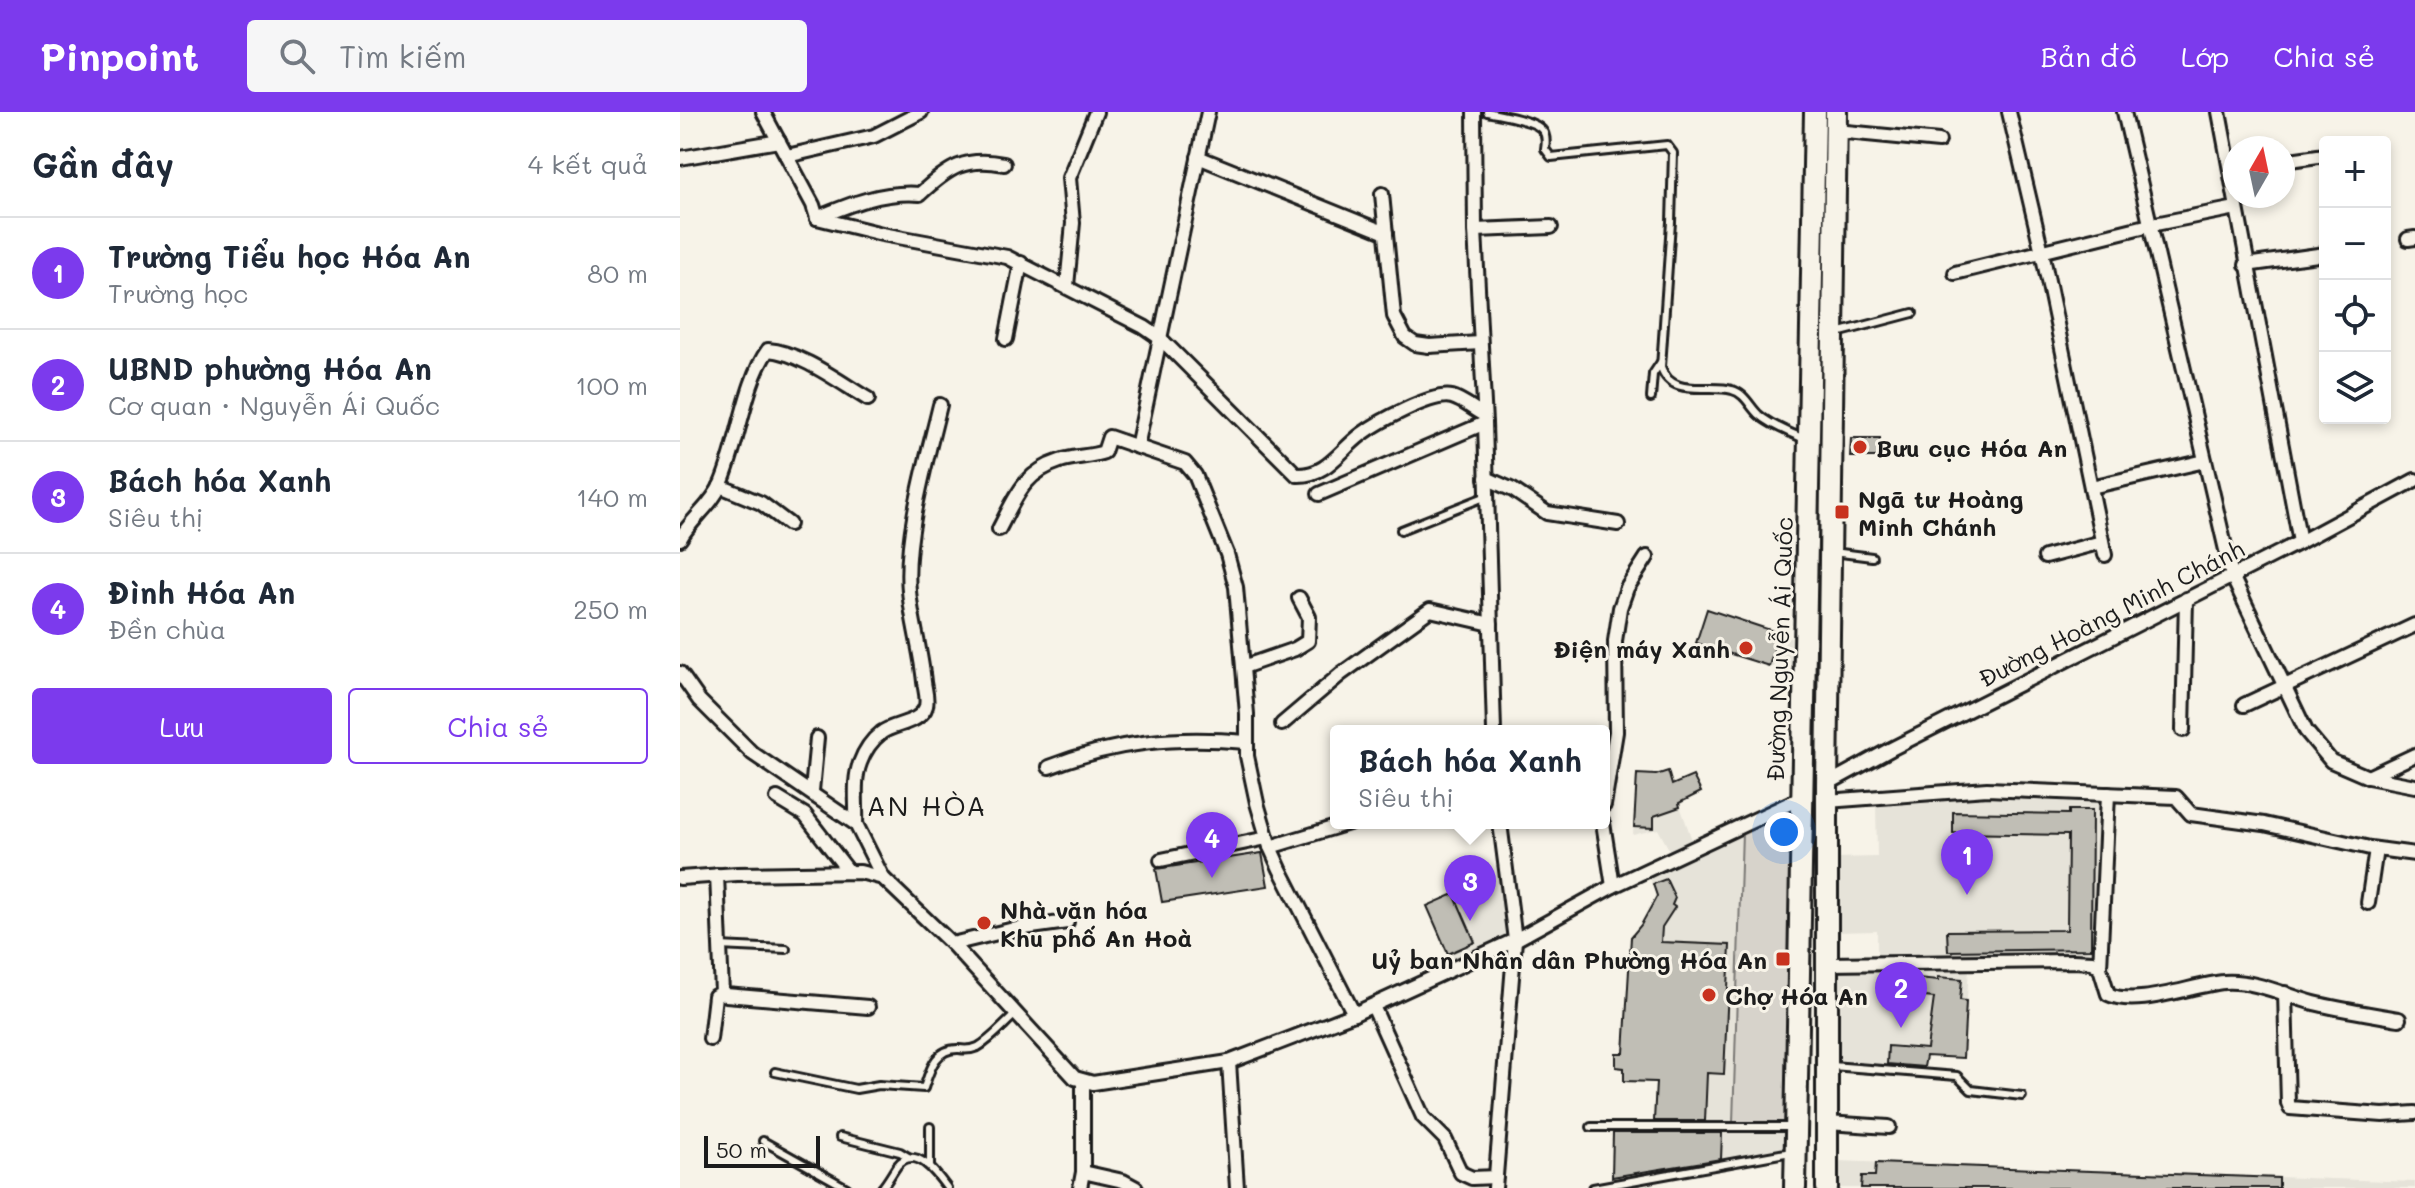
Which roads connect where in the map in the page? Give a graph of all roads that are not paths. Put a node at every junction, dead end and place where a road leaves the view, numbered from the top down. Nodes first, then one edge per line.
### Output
1 (921, 112) edge
2 (1096, 112) edge
3 (1208, 112) edge
4 (1474, 112) edge
5 (1487, 112) edge
6 (1815, 112) edge
7 (2009, 112) edge
8 (2124, 112) edge
9 (2219, 112) edge
10 (765, 113) edge
11 (1836, 122) edge
12 (2224, 136) edge
13 (779, 141) junction
14 (1939, 141) dead end
15 (787, 156) junction
16 (2319, 156) edge
17 (1198, 157) junction
18 (680, 158) edge
19 (2295, 159) edge
20 (1004, 164) dead end
21 (1382, 194) dead end
22 (2236, 208) joint
23 (817, 218) junction
24 (2150, 225) junction
25 (1551, 227) dead end
26 (1475, 230) junction
27 (1386, 233) junction
28 (2042, 252) junction
29 (2319, 255) edge
30 (1021, 263) junction
31 (2246, 265) junction
32 (1955, 273) dead end
33 (1067, 286) junction
34 (1913, 313) dead end
35 (1833, 334) junction
36 (1160, 338) junction
37 (1006, 339) dead end
38 (1480, 343) junction
39 (1661, 362) junction
40 (1651, 398) dead end
41 (868, 399) dead end
42 (940, 405) dead end
43 (1485, 419) junction
44 (1811, 442) junction
45 (1137, 447) junction
46 (2205, 461) junction
47 (1486, 478) junction
48 (2415, 480) edge
49 (720, 486) junction
50 (2091, 487) junction
51 (1319, 494) dead end
52 (1487, 496) junction
53 (789, 524) dead end
54 (1618, 524) dead end
55 (999, 529) dead end
56 (1401, 530) dead end
57 (680, 539) edge
58 (2102, 542) junction
59 (2300, 542) junction
60 (1829, 552) junction
61 (2105, 555) dead end
62 (1647, 557) dead end
63 (1872, 557) dead end
64 (2045, 557) dead end
65 (2232, 576) junction
66 (1299, 598) dead end
67 (2186, 599) junction
68 (1491, 624) junction
69 (2415, 625) edge
70 (1243, 667) junction
71 (680, 673) edge
72 (2284, 686) junction
73 (2244, 705) dead end
74 (1282, 724) dead end
75 (1494, 725) edge
76 (2183, 730) dead end
77 (817, 738) dead end
78 (1247, 742) junction
79 (2415, 755) edge
80 (1049, 767) dead end
81 (1610, 768) edge
82 (2368, 777) junction
83 (2415, 786) edge
84 (812, 791) junction
85 (1827, 792) junction
86 (2108, 794) junction
87 (777, 798) dead end
88 (1801, 798) junction
89 (856, 824) junction
90 (1330, 827) edge
91 (1501, 829) edge
92 (1604, 829) edge
93 (1268, 842) junction
94 (2376, 849) junction
95 (2415, 854) edge
96 (1161, 860) dead end
97 (849, 872) junction
98 (717, 875) junction
99 (680, 878) edge
100 (883, 878) junction
101 (1613, 886) junction
102 (2368, 903) dead end
103 (1067, 922) dead end
104 (1515, 940) junction
105 (952, 944) junction
106 (719, 946) junction
107 (786, 949) dead end
108 (1827, 964) junction
109 (2100, 968) junction
110 (722, 993) junction
111 (2285, 993) junction
112 (1373, 1006) junction
113 (868, 1007) dead end
114 (1017, 1013) junction
115 (1354, 1014) junction
116 (2399, 1019) dead end
117 (710, 1039) dead end
118 (1229, 1062) junction
119 (1828, 1065) junction
120 (775, 1072) dead end
121 (1083, 1081) junction
122 (2022, 1096) dead end
123 (2415, 1113) edge
124 (1827, 1123) junction
125 (930, 1127) dead end
126 (1591, 1127) dead end
127 (1796, 1127) junction
128 (1889, 1127) dead end
129 (840, 1137) dead end
130 (763, 1141) dead end
131 (1795, 1151) junction
132 (910, 1158) junction
133 (930, 1166) junction
134 (1083, 1172) junction
135 (1495, 1182) edge
136 (847, 1188) edge
137 (882, 1188) edge
138 (947, 1188) edge
139 (1080, 1188) edge
140 (1136, 1188) edge
141 (1237, 1188) edge
142 (1593, 1188) edge
143 (1795, 1188) edge
144 (1827, 1188) edge

1 - 15 street
2 - 33 street
3 - 17 street
4 - 26 street
5 - 39 lane
6 - 44 main road, Đường Nguyễn Ái Quốc
7 - 28 street
8 - 24 street
9 - 12 street
10 - 13 street
11 - 14 street
11 - 35 main road, Đường Nguyễn Ái Quốc
13 - 15 street
13 - 18 street
15 - 23 street
16 - 19 street
17 - 27 street
17 - 36 street
20 - 23 street
21 - 27 street
22 - 24 street
22 - 31 street
23 - 30 street
24 - 28 street
24 - 46 street
25 - 26 street
26 - 38 street
27 - 38 street
28 - 32 street
28 - 50 street
29 - 31 street
30 - 33 street
30 - 37 street
31 - 59 street
33 - 36 street
34 - 35 lane
35 - 60 main road, Đường Nguyễn Ái Quốc
36 - 43 street
36 - 45 street
38 - 43 street
39 - 40 lane
39 - 44 lane
41 - 49 street
42 - 89 street
43 - 47 street
43 - 51 street
44 - 88 main road, Đường Nguyễn Ái Quốc
45 - 55 street
45 - 70 street
46 - 50 street
46 - 65 street
47 - 52 street
47 - 54 street
48 - 59 street, Đường Hoàng Minh Chánh
49 - 53 street
49 - 57 street
50 - 58 street
52 - 56 lane
52 - 68 street
58 - 61 street
58 - 64 street
59 - 65 street, Đường Hoàng Minh Chánh
60 - 63 lane
60 - 85 main road, Đường Nguyễn Ái Quốc
62 - 81 street
65 - 67 street, Đường Hoàng Minh Chánh
65 - 72 street
66 - 70 street
67 - 76 street
67 - 85 street, Đường Hoàng Minh Chánh
68 - 74 street
68 - 75 street
69 - 72 street
70 - 78 street
71 - 84 street
72 - 73 street
72 - 82 street
77 - 84 street
78 - 80 street
78 - 93 street
79 - 82 street
82 - 83 street
84 - 89 street
85 - 86 street
85 - 88 main road
85 - 108 main road, Đường Nguyễn Ái Quốc
86 - 94 street
86 - 109 street
87 - 97 street
88 - 101 street
88 - 127 main road, Đường Nguyễn Ái Quốc
89 - 100 street
90 - 93 street
91 - 104 street
92 - 101 street
93 - 96 street
93 - 115 street
94 - 95 street
94 - 102 street
97 - 98 street
97 - 100 street
98 - 99 street
98 - 106 street
100 - 105 street
101 - 104 street
103 - 105 street
104 - 112 street
104 - 135 street
105 - 114 street
106 - 107 lane
106 - 110 street
108 - 109 street
108 - 119 main road, Đường Nguyễn Ái Quốc
109 - 111 street
110 - 113 street
110 - 117 street
111 - 116 street
111 - 123 street
112 - 115 street
112 - 135 street
114 - 120 lane
114 - 121 street
115 - 118 street
118 - 121 street
118 - 141 street
119 - 122 lane
119 - 124 main road, Đường Nguyễn Ái Quốc
121 - 134 street
124 - 128 street
124 - 144 main road, Đường Nguyễn Ái Quốc
125 - 133 lane
126 - 127 lane
127 - 131 main road, Đường Nguyễn Ái Quốc
129 - 132 lane
130 - 136 lane
131 - 142 lane
131 - 143 main road, Đường Nguyễn Ái Quốc
132 - 133 lane
132 - 137 lane
133 - 138 lane
134 - 139 street
134 - 140 street

